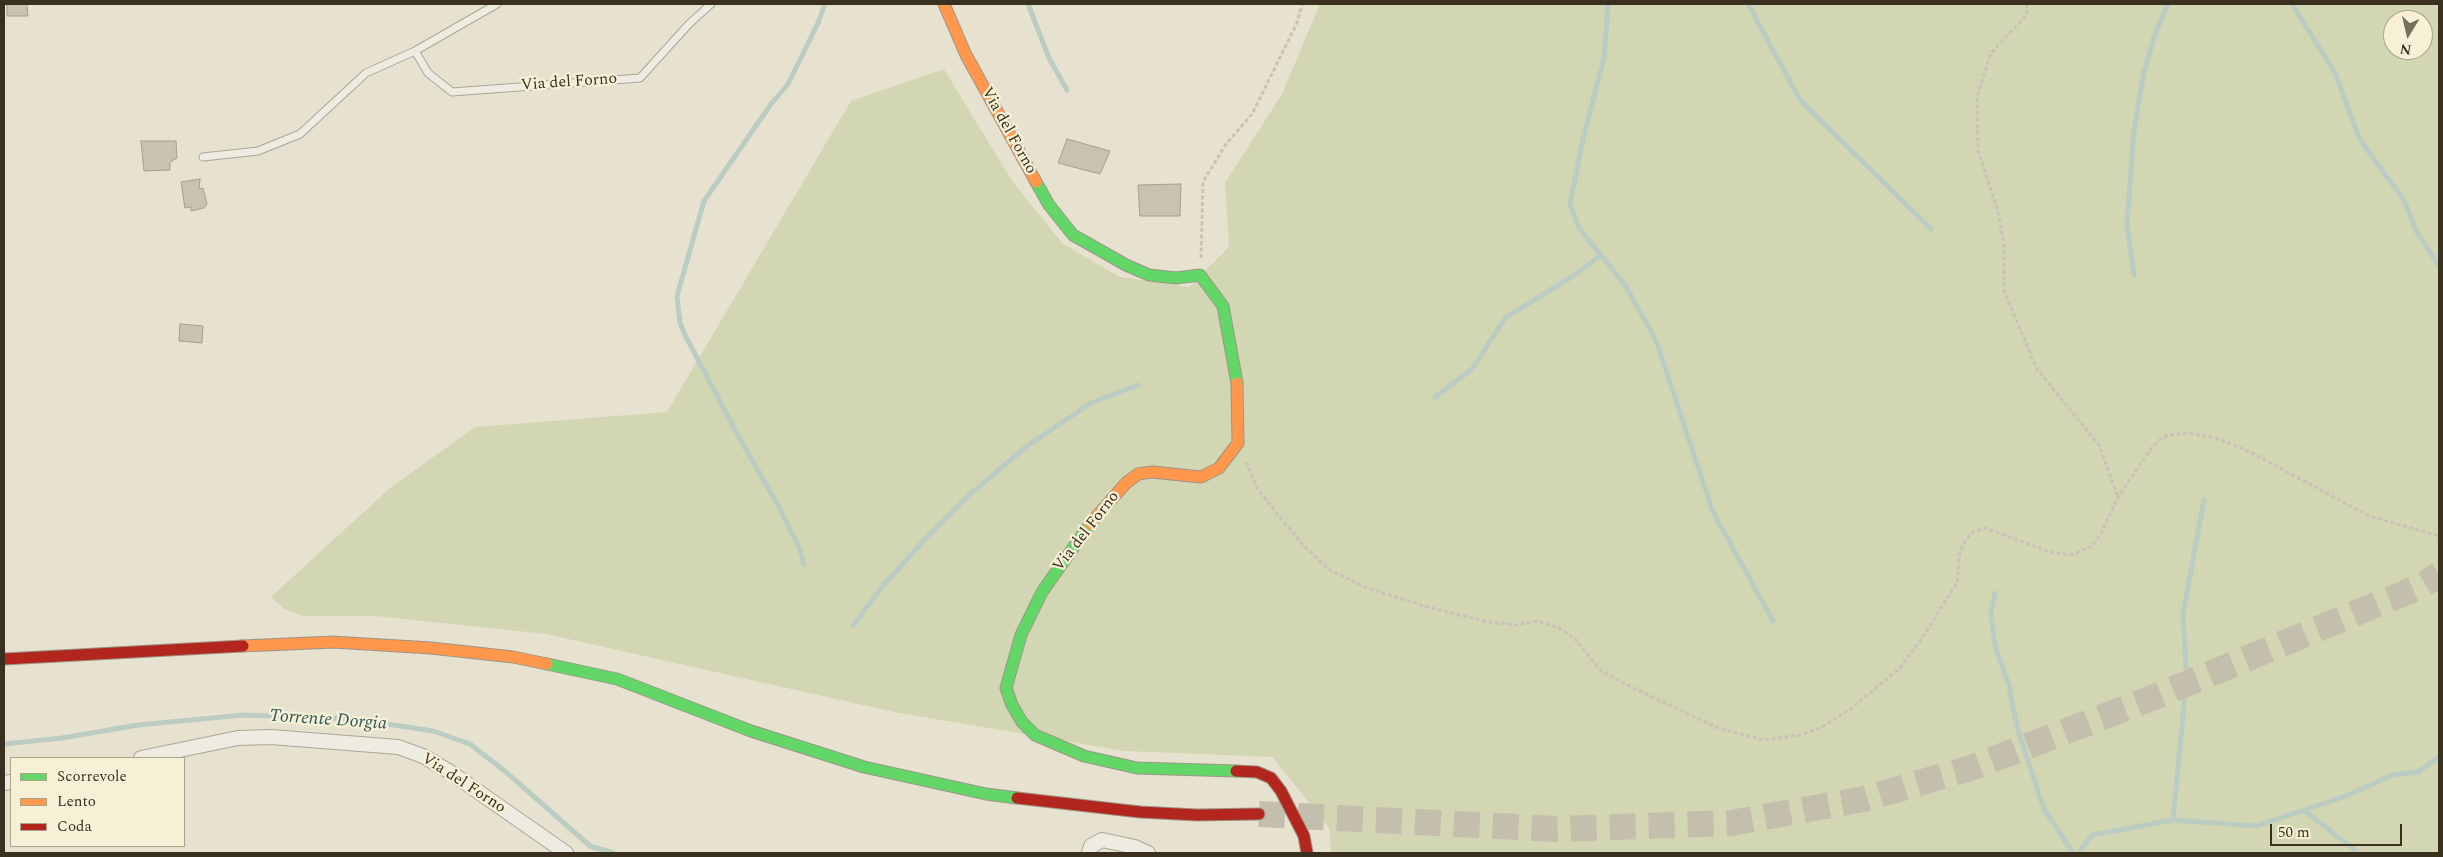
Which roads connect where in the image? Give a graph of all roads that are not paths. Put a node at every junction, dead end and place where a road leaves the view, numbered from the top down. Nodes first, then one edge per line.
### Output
1 (497, 4) edge
2 (711, 4) edge
3 (944, 4) edge
4 (415, 51) junction
5 (203, 157) dead end
6 (4, 659) edge
7 (146, 757) edge
8 (1259, 814) tunnel mouth
9 (566, 853) edge
10 (1089, 853) edge
11 (1148, 853) edge
12 (1307, 853) edge

1 - 4 lane
2 - 4 lane, Via del Forno
3 - 12 main road, Via del Forno
4 - 5 lane
6 - 8 main road
7 - 9 street, Via del Forno
10 - 11 street

